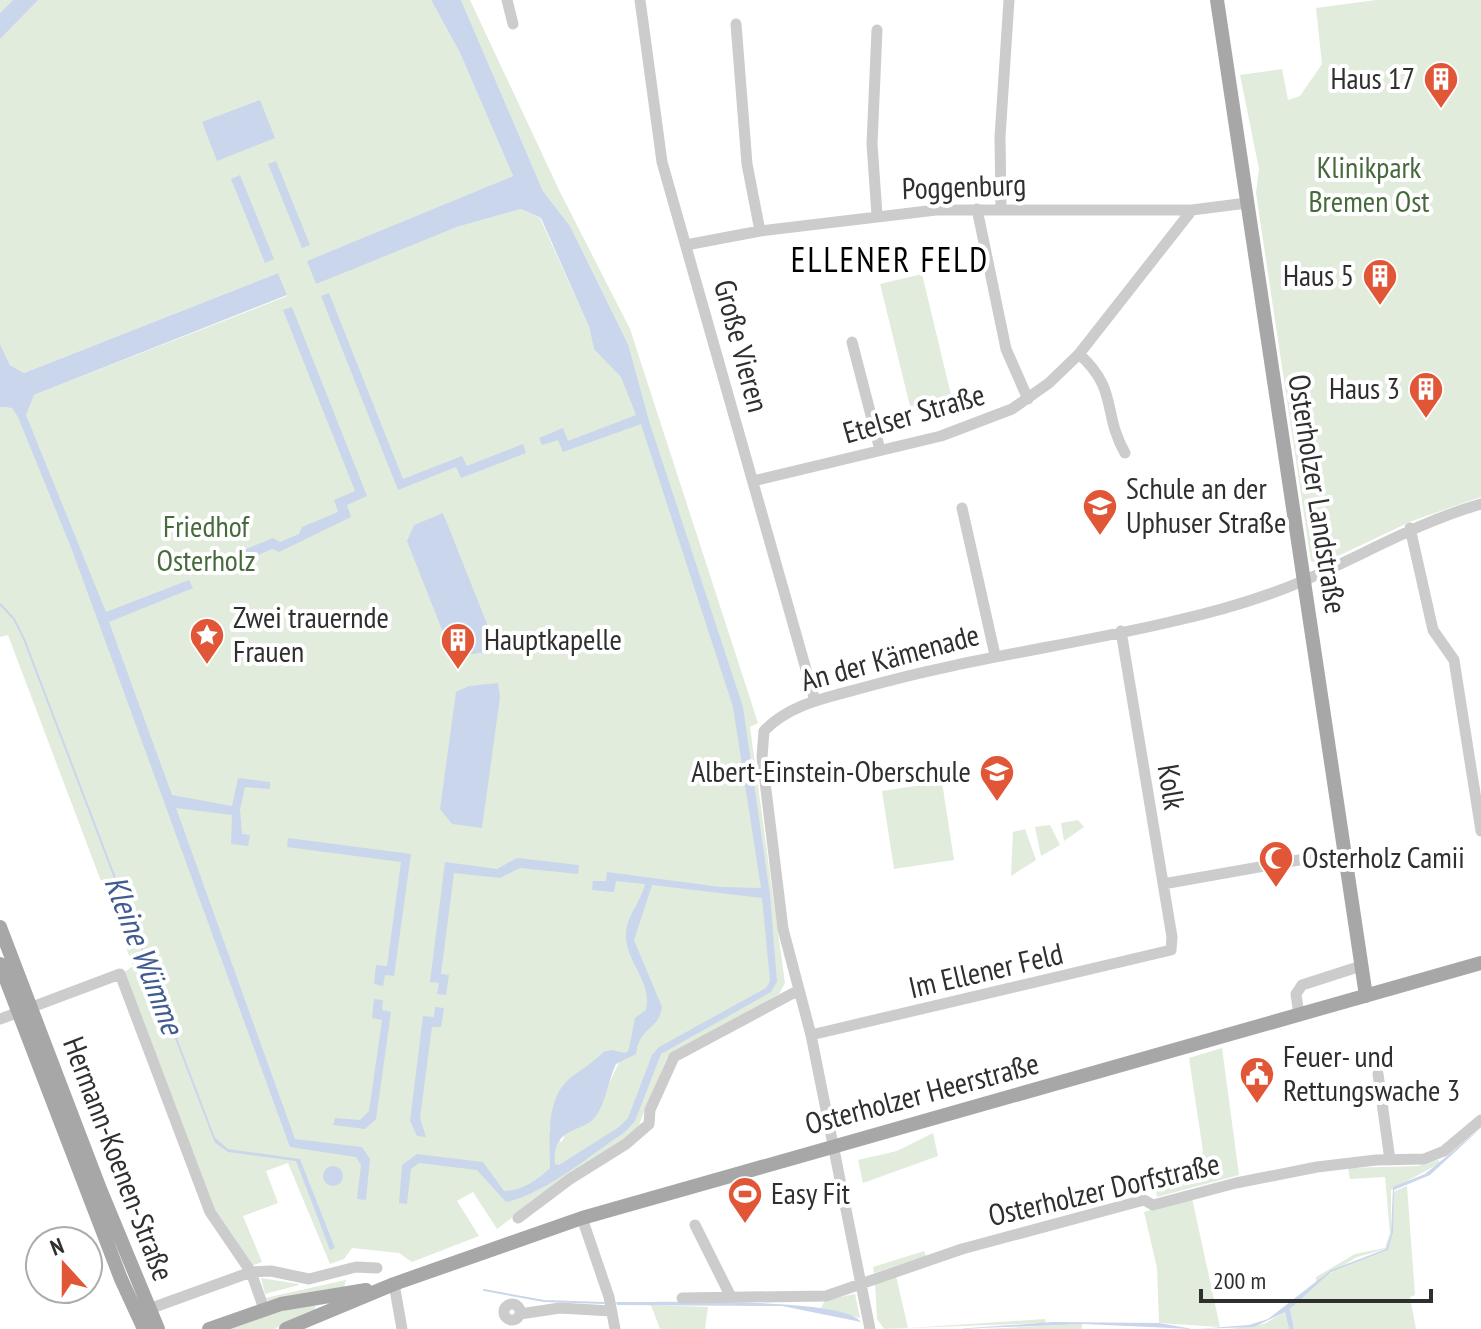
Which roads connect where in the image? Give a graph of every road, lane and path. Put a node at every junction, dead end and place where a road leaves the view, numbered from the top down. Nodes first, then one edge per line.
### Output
1 (507, 0) edge
2 (640, 0) edge
3 (1009, 0) edge
4 (1217, 0) edge
5 (513, 24) dead end
6 (736, 24) dead end
7 (877, 30) dead end
8 (1247, 203) junction
9 (1001, 208) junction
10 (977, 209) junction
11 (1192, 210) junction
12 (877, 215) junction
13 (760, 231) junction
14 (686, 245) junction
15 (852, 342) dead end
16 (1079, 354) junction
17 (1028, 399) junction
18 (880, 450) junction
19 (1125, 453) dead end
20 (753, 481) junction
21 (1481, 504) edge
22 (962, 508) dead end
23 (1410, 528) junction
24 (1304, 581) junction
25 (1121, 631) junction
26 (995, 655) junction
27 (815, 701) junction
28 (1481, 831) edge
29 (1344, 852) junction
30 (1163, 884) junction
31 (0, 927) edge
32 (1171, 950) joint
33 (1481, 963) edge
34 (0, 964) edge
35 (1361, 966) junction
36 (799, 990) junction
37 (1366, 996) junction
38 (24, 1010) junction
39 (1299, 1015) junction
40 (0, 1019) edge
41 (811, 1035) junction
42 (1378, 1074) dead end
43 (1481, 1120) edge
44 (834, 1145) junction
45 (1390, 1160) junction
46 (518, 1218) dead end
47 (582, 1218) junction
48 (695, 1225) dead end
49 (377, 1268) dead end
50 (251, 1272) junction
51 (862, 1282) junction
52 (388, 1286) junction
53 (317, 1297) junction
54 (731, 1297) junction
55 (682, 1298) dead end
56 (345, 1299) junction
57 (149, 1309) junction
58 (264, 1309) junction
59 (611, 1311) junction
60 (520, 1314) dead end
61 (319, 1316) junction
62 (144, 1329) edge
63 (158, 1329) edge
64 (209, 1329) edge
65 (286, 1329) edge
66 (402, 1329) edge
67 (615, 1329) edge
68 (870, 1329) edge

1 - 5 street
2 - 14 street, Große Vieren
3 - 9 street
4 - 8 main road, Osterholzer Landstraße
6 - 13 street
7 - 12 street
8 - 11 street, Poggenburg
8 - 24 main road, Osterholzer Landstraße
9 - 10 street, Poggenburg
9 - 11 street, Poggenburg
10 - 12 street, Poggenburg
10 - 17 street
11 - 16 street, Etelser Straße
12 - 13 street, Poggenburg
13 - 14 street, Poggenburg
14 - 20 street, Große Vieren
15 - 18 street
16 - 17 street, Etelser Straße
16 - 19 street
17 - 18 street, Etelser Straße
18 - 20 street, Etelser Straße
20 - 27 street, Große Vieren
21 - 23 street, An der Kämenade
22 - 26 street
23 - 24 street, An der Kämenade
23 - 28 street
24 - 25 street, An der Kämenade
24 - 29 main road, Osterholzer Landstraße
25 - 26 street, An der Kämenade
25 - 30 street, Kolk
26 - 27 street, An der Kämenade
27 - 36 street, An der Kämenade
29 - 30 street
29 - 35 main road, Osterholzer Landstraße
30 - 32 street, Kolk
31 - 38 main road, Hermann-Koenen-Straße
32 - 41 street, Im Ellener Feld
33 - 37 main road, Osterholzer Heerstraße
34 - 38 main road, Hermann-Koenen-Straße
35 - 37 main road, Osterholzer Landstraße
35 - 39 street
36 - 41 street, An der Kämenade
36 - 46 street
37 - 39 main road, Osterholzer Heerstraße
38 - 40 street
38 - 50 street
38 - 57 main road, Hermann-Koenen-Straße
38 - 62 main road, Hermann-Koenen-Straße
39 - 44 main road, Osterholzer Heerstraße
41 - 44 street, An der Kämenade
42 - 45 street
43 - 45 street, Osterholzer Dorfstraße
44 - 47 main road, Osterholzer Heerstraße
44 - 51 street, An der Kämenade
45 - 51 street, Osterholzer Dorfstraße
47 - 52 main road, Osterholzer Heerstraße
47 - 59 street
48 - 54 street
49 - 50 street
50 - 57 street
50 - 58 street
51 - 54 street, Osterholzer Dorfstraße
51 - 68 street, An der Kämenade
52 - 56 main road, Osterholzer Heerstraße
52 - 66 street
53 - 56 main road
53 - 58 main road
53 - 61 main road
54 - 55 street, Osterholzer Dorfstraße
56 - 61 main road
57 - 63 main road, Hermann-Koenen-Straße
58 - 64 main road
59 - 60 street
59 - 67 street
61 - 65 main road

